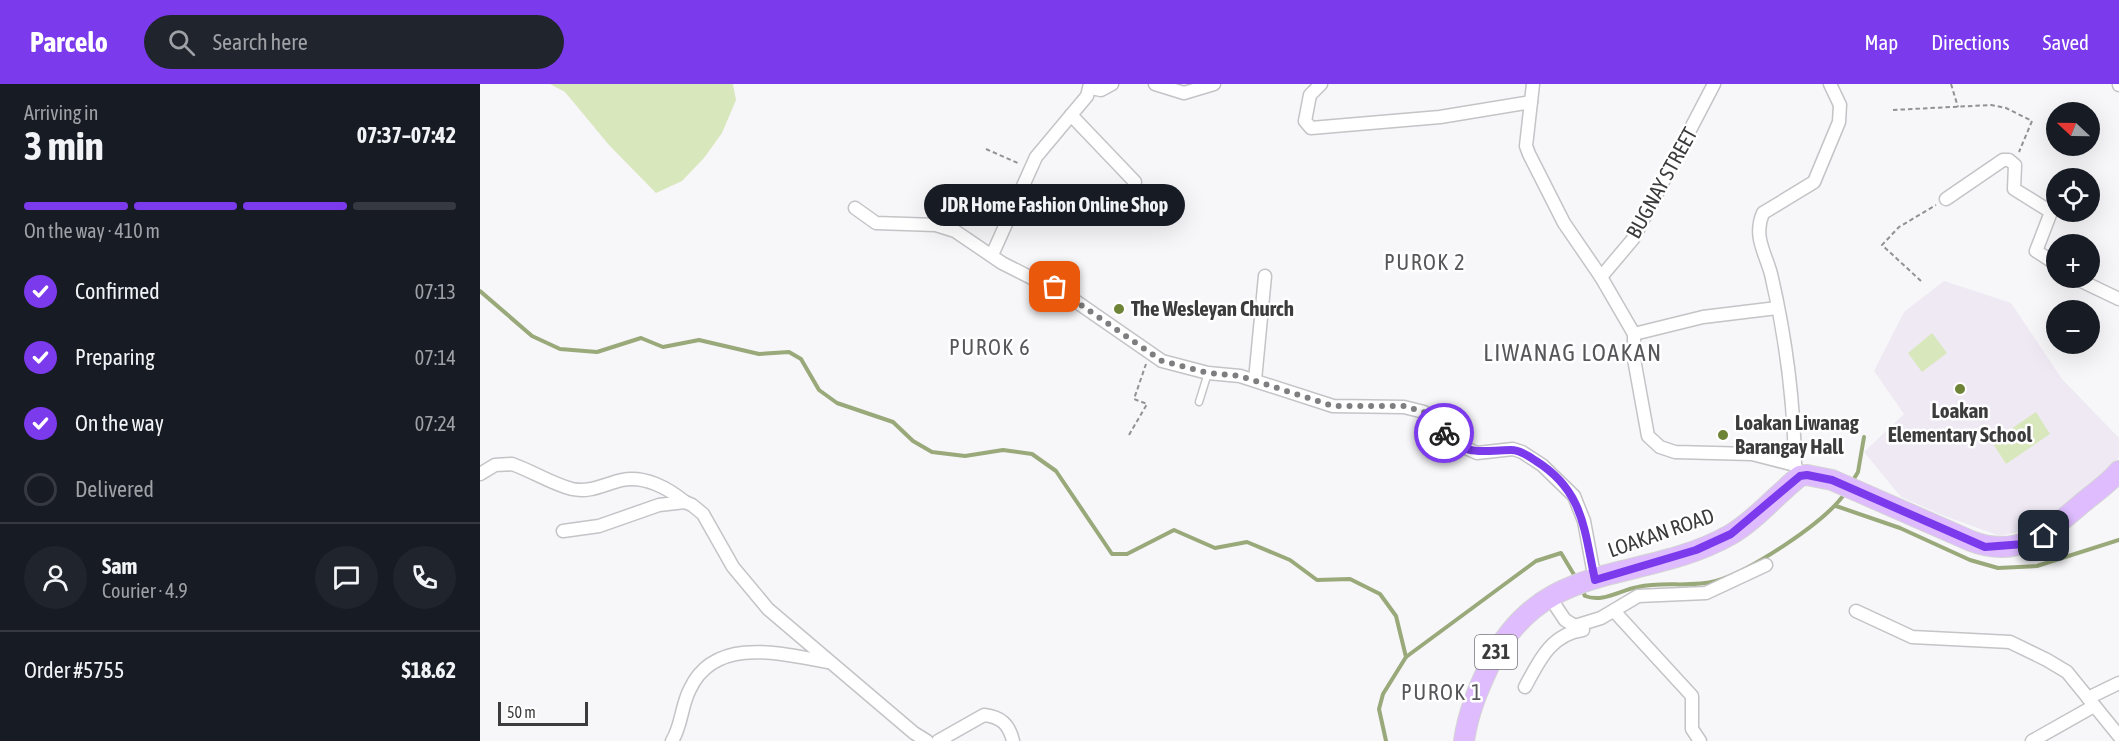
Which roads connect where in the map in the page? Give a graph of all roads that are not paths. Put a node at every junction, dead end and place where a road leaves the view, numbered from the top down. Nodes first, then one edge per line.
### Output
1 (1112, 84) edge
2 (1155, 84) edge
3 (1214, 84) edge
4 (1321, 84) edge
5 (1533, 84) edge
6 (1714, 84) edge
7 (1830, 84) edge
8 (1090, 86) edge
9 (1531, 102) junction
10 (1071, 115) junction
11 (1135, 182) dead end
12 (1946, 199) road end
13 (855, 208) dead end
14 (992, 255) junction
15 (2046, 257) edge
16 (1265, 276) dead end
17 (1601, 277) junction
18 (2096, 288) edge
19 (2119, 299) edge
20 (1777, 308) junction
21 (1634, 334) junction
22 (1208, 373) junction
23 (1255, 380) junction
24 (1199, 402) dead end
25 (1798, 471) junction
26 (2119, 471) edge
27 (480, 474) edge
28 (680, 502) junction
29 (563, 531) dead end
30 (1766, 566) dead end
31 (1593, 581) junction
32 (1557, 592) junction
33 (1614, 611) junction
34 (1856, 611) dead end
35 (1601, 618) junction
36 (829, 662) junction
37 (2119, 683) edge
38 (1525, 687) dead end
39 (2091, 702) junction
40 (2119, 736) edge
41 (674, 737) edge
42 (927, 741) edge
43 (938, 741) edge
44 (1012, 741) edge
45 (1464, 741) edge
46 (1700, 741) edge
47 (2032, 741) edge

1 - 8 street
2 - 3 street
4 - 9 street
5 - 9 street
6 - 17 street, BUGNAY STREET
7 - 20 street
8 - 10 street
9 - 17 street
10 - 11 street
10 - 14 street
12 - 15 street
13 - 14 street
14 - 22 street
16 - 23 street
17 - 21 street
18 - 19 street
20 - 21 street
20 - 25 street
21 - 25 street
22 - 23 street
22 - 24 lane
23 - 31 street
25 - 26 main road
25 - 31 main road, LOAKAN ROAD / 231
27 - 28 street
28 - 29 street
28 - 36 street
30 - 33 street
31 - 32 main road, LOAKAN ROAD / 231
32 - 35 street
32 - 45 main road, LOAKAN ROAD / 231
33 - 35 street
33 - 46 street
34 - 39 street
35 - 38 street
36 - 41 street
36 - 42 street
37 - 39 street
39 - 40 street
39 - 47 street
43 - 44 street

